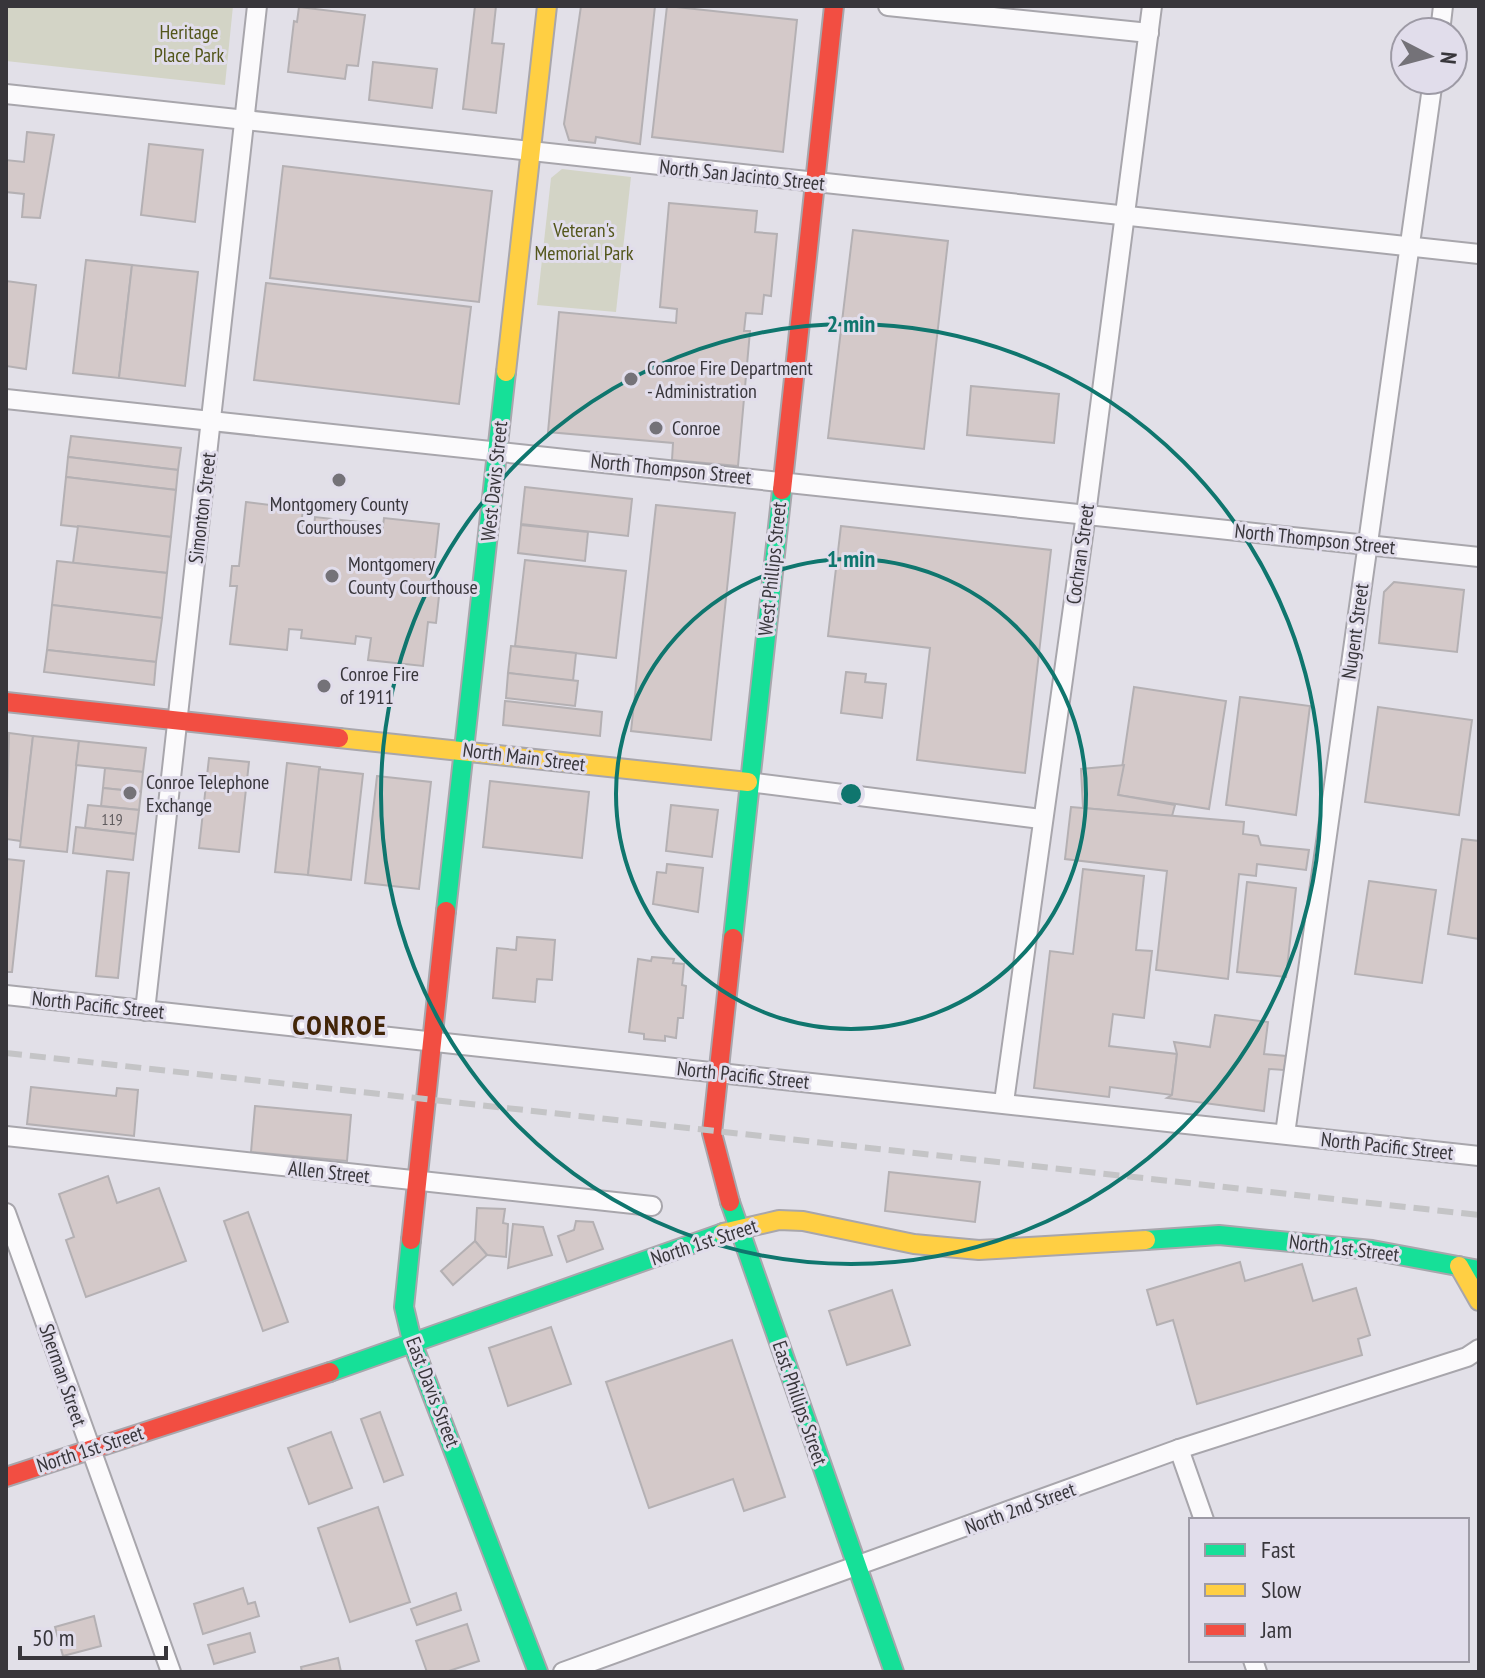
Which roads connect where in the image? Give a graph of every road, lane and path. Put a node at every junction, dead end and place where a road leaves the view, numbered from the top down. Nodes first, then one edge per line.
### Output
1 (257, 6) edge
2 (547, 6) edge
3 (834, 6) edge
4 (888, 6) edge
5 (1152, 6) edge
6 (1149, 33) junction
7 (6, 94) edge
8 (1431, 96) edge
9 (245, 120) junction
10 (529, 152) junction
11 (814, 183) junction
12 (1125, 216) junction
13 (1409, 246) junction
14 (1479, 254) edge
15 (6, 399) edge
16 (213, 420) junction
17 (497, 451) junction
18 (781, 481) junction
19 (1086, 514) junction
20 (1366, 544) junction
21 (1479, 557) edge
22 (6, 702) edge
23 (178, 719) junction
24 (463, 750) junction
25 (748, 782) junction
26 (1041, 819) junction
27 (6, 995) edge
28 (145, 1011) junction
29 (431, 1042) junction
30 (717, 1072) junction
31 (425, 1099) joint
32 (1004, 1102) junction
33 (712, 1133) joint
34 (1285, 1134) junction
35 (6, 1136) edge
36 (1479, 1156) edge
37 (417, 1182) junction
38 (652, 1206) dead end
39 (6, 1213) edge
40 (738, 1227) junction
41 (1459, 1266) junction
42 (1479, 1270) edge
43 (1479, 1301) edge
44 (413, 1345) junction
45 (1479, 1349) edge
46 (89, 1449) junction
47 (1179, 1449) junction
48 (6, 1477) edge
49 (1203, 1518) edge
50 (858, 1568) junction
51 (171, 1672) edge
52 (538, 1672) edge
53 (563, 1672) edge
54 (894, 1672) edge

1 - 9 street, Simonton Street
2 - 10 main road, West Davis Street
3 - 11 main road, West Phillips Street
4 - 6 street
5 - 6 street, Cochran Street
6 - 12 street, Cochran Street
7 - 9 street, North San Jacinto Street
8 - 13 street, Nugent Street
9 - 10 street, North San Jacinto Street
9 - 16 street, Simonton Street
10 - 11 street, North San Jacinto Street
10 - 17 main road, West Davis Street
11 - 12 street, North San Jacinto Street
11 - 18 main road, West Phillips Street
12 - 13 street, North San Jacinto Street
12 - 19 street, Cochran Street
13 - 14 street, North San Jacinto Street
13 - 20 street, Nugent Street
15 - 16 street, North Thompson Street
16 - 17 street, North Thompson Street
16 - 23 street, Simonton Street
17 - 18 street, North Thompson Street
17 - 24 main road, West Davis Street
18 - 19 street, North Thompson Street
18 - 25 main road, West Phillips Street
19 - 20 street, North Thompson Street
19 - 26 street, Cochran Street
20 - 21 street, North Thompson Street
20 - 34 street, Nugent Street
22 - 23 main road, North Main Street
23 - 24 main road, North Main Street
23 - 28 street, Simonton Street
24 - 25 main road, North Main Street
24 - 29 main road, West Davis Street
25 - 26 street, North Main Street
25 - 30 main road, West Phillips Street
26 - 32 street, Cochran Street
27 - 28 street, North Pacific Street
28 - 29 street, North Pacific Street
29 - 30 street, North Pacific Street
29 - 31 main road, West Davis Street
30 - 32 street, North Pacific Street
30 - 33 main road, West Phillips Street
31 - 37 main road, East Davis Street
32 - 34 street, North Pacific Street
33 - 40 main road, East Phillips Street
34 - 36 street, North Pacific Street
35 - 37 street, Allen Street
37 - 38 street, Allen Street
37 - 44 main road, East Davis Street
39 - 46 street, Sherman Street
40 - 41 main road, North 1st Street
40 - 44 main road, North 1st Street
40 - 50 main road, East Phillips Street
41 - 42 main road, North 1st Street
41 - 43 main road
44 - 46 main road, North 1st Street
44 - 52 main road, East Davis Street
45 - 47 street, North 2nd Street
46 - 48 main road, North 1st Street
46 - 51 street, Sherman Street
47 - 49 street
47 - 50 street, North 2nd Street
50 - 53 street, North 2nd Street
50 - 54 main road, East Phillips Street

